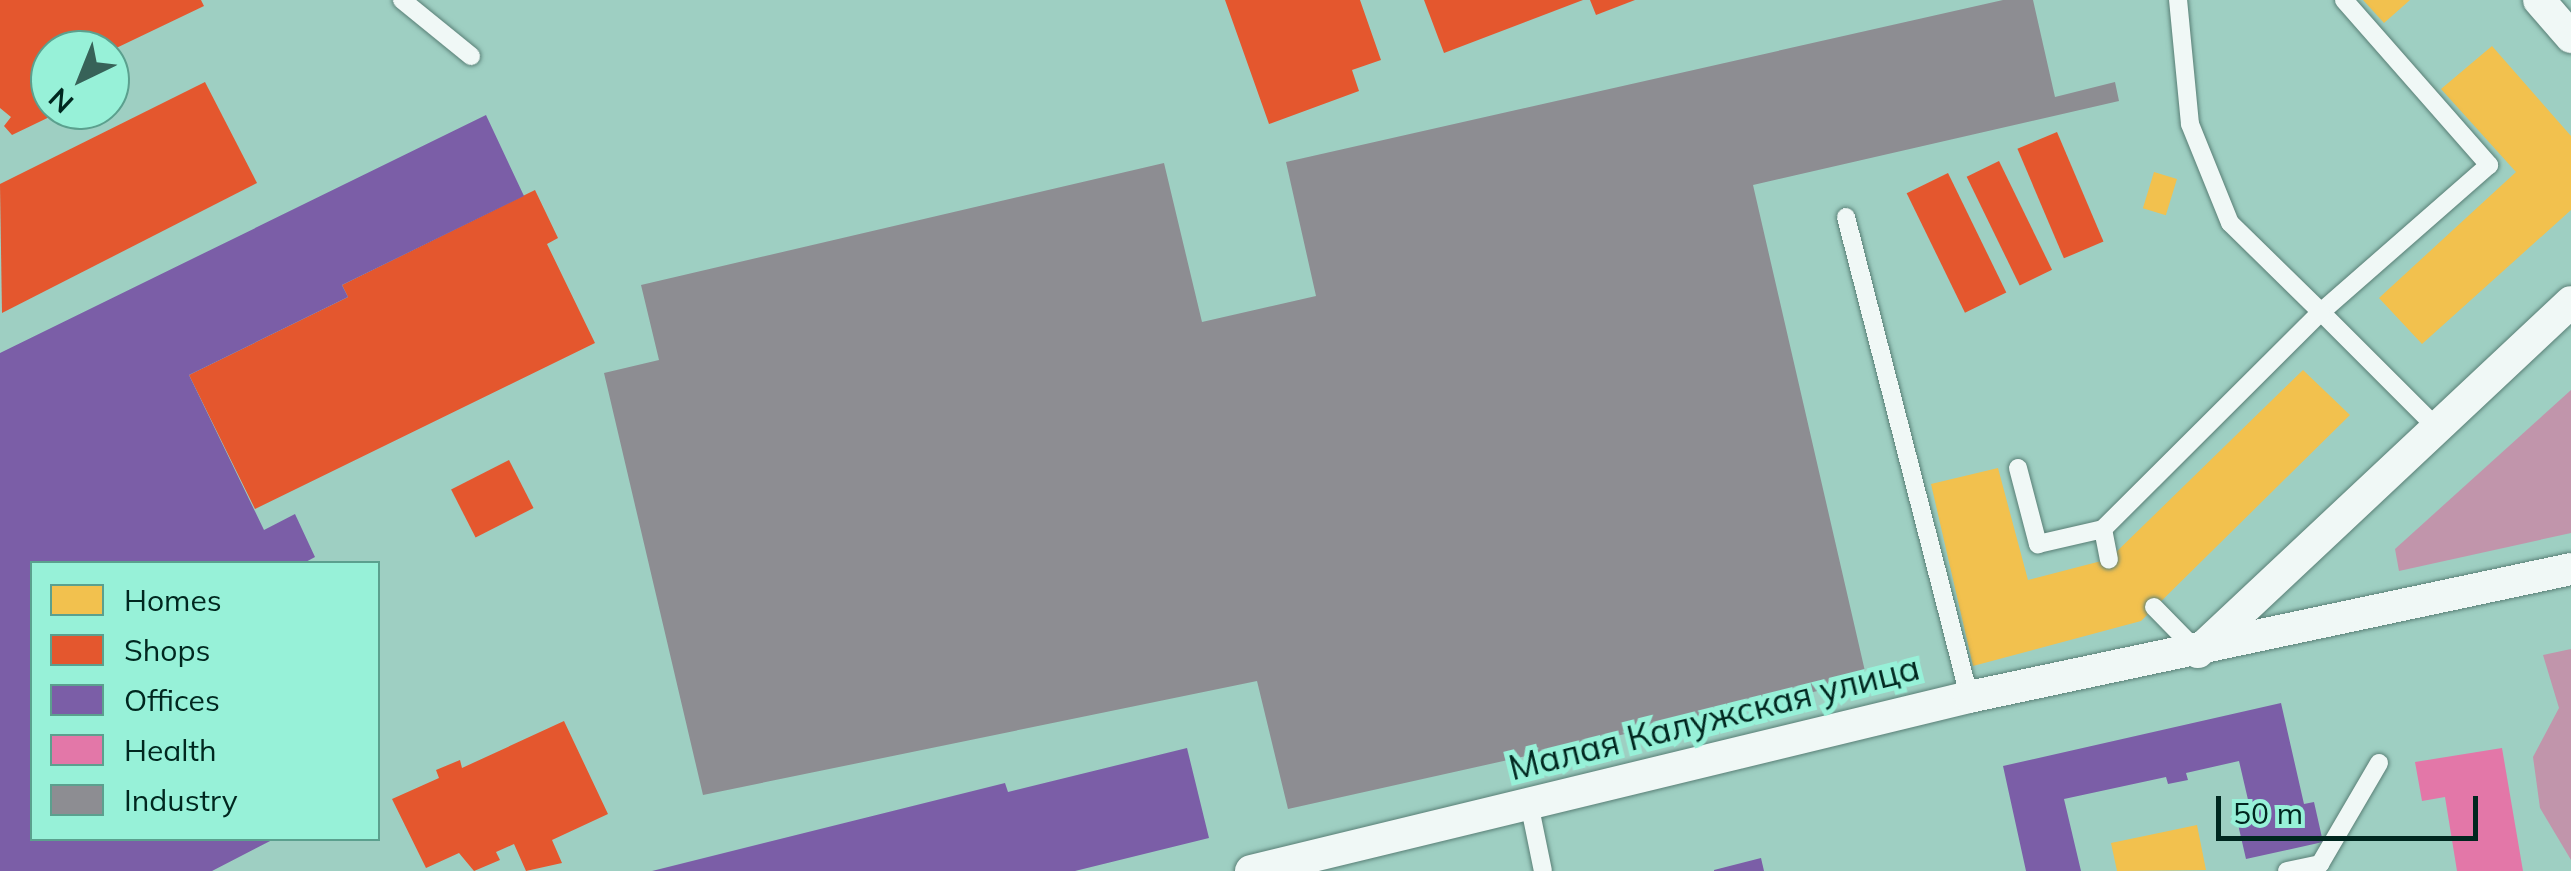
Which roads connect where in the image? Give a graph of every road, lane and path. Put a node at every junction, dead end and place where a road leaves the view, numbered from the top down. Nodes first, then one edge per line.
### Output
1 (402, 0) edge
2 (2178, 0) edge
3 (2344, 0) edge
4 (2539, 0) edge
5 (2571, 37) edge
6 (471, 56) dead end
7 (1846, 217) dead end
8 (2571, 302) edge
9 (2321, 312) junction
10 (2438, 428) junction
11 (2018, 468) dead end
12 (2102, 529) junction
13 (2108, 559) dead end
14 (2571, 569) edge
15 (2154, 608) dead end
16 (2198, 652) junction
17 (1969, 696) junction
18 (2379, 763) dead end
19 (1530, 803) junction
20 (1251, 871) edge
21 (1543, 871) edge
22 (2287, 871) edge

1 - 6 lane
2 - 9 lane
3 - 9 lane
4 - 5 street
7 - 17 lane
8 - 10 street
9 - 10 lane
9 - 12 lane
10 - 16 street
11 - 12 lane
12 - 13 lane
14 - 16 street, Малая Калужская улица
15 - 16 lane
16 - 17 street, Малая Калужская улица
17 - 19 street, Малая Калужская улица
18 - 22 lane
19 - 20 street, Малая Калужская улица
19 - 21 lane

